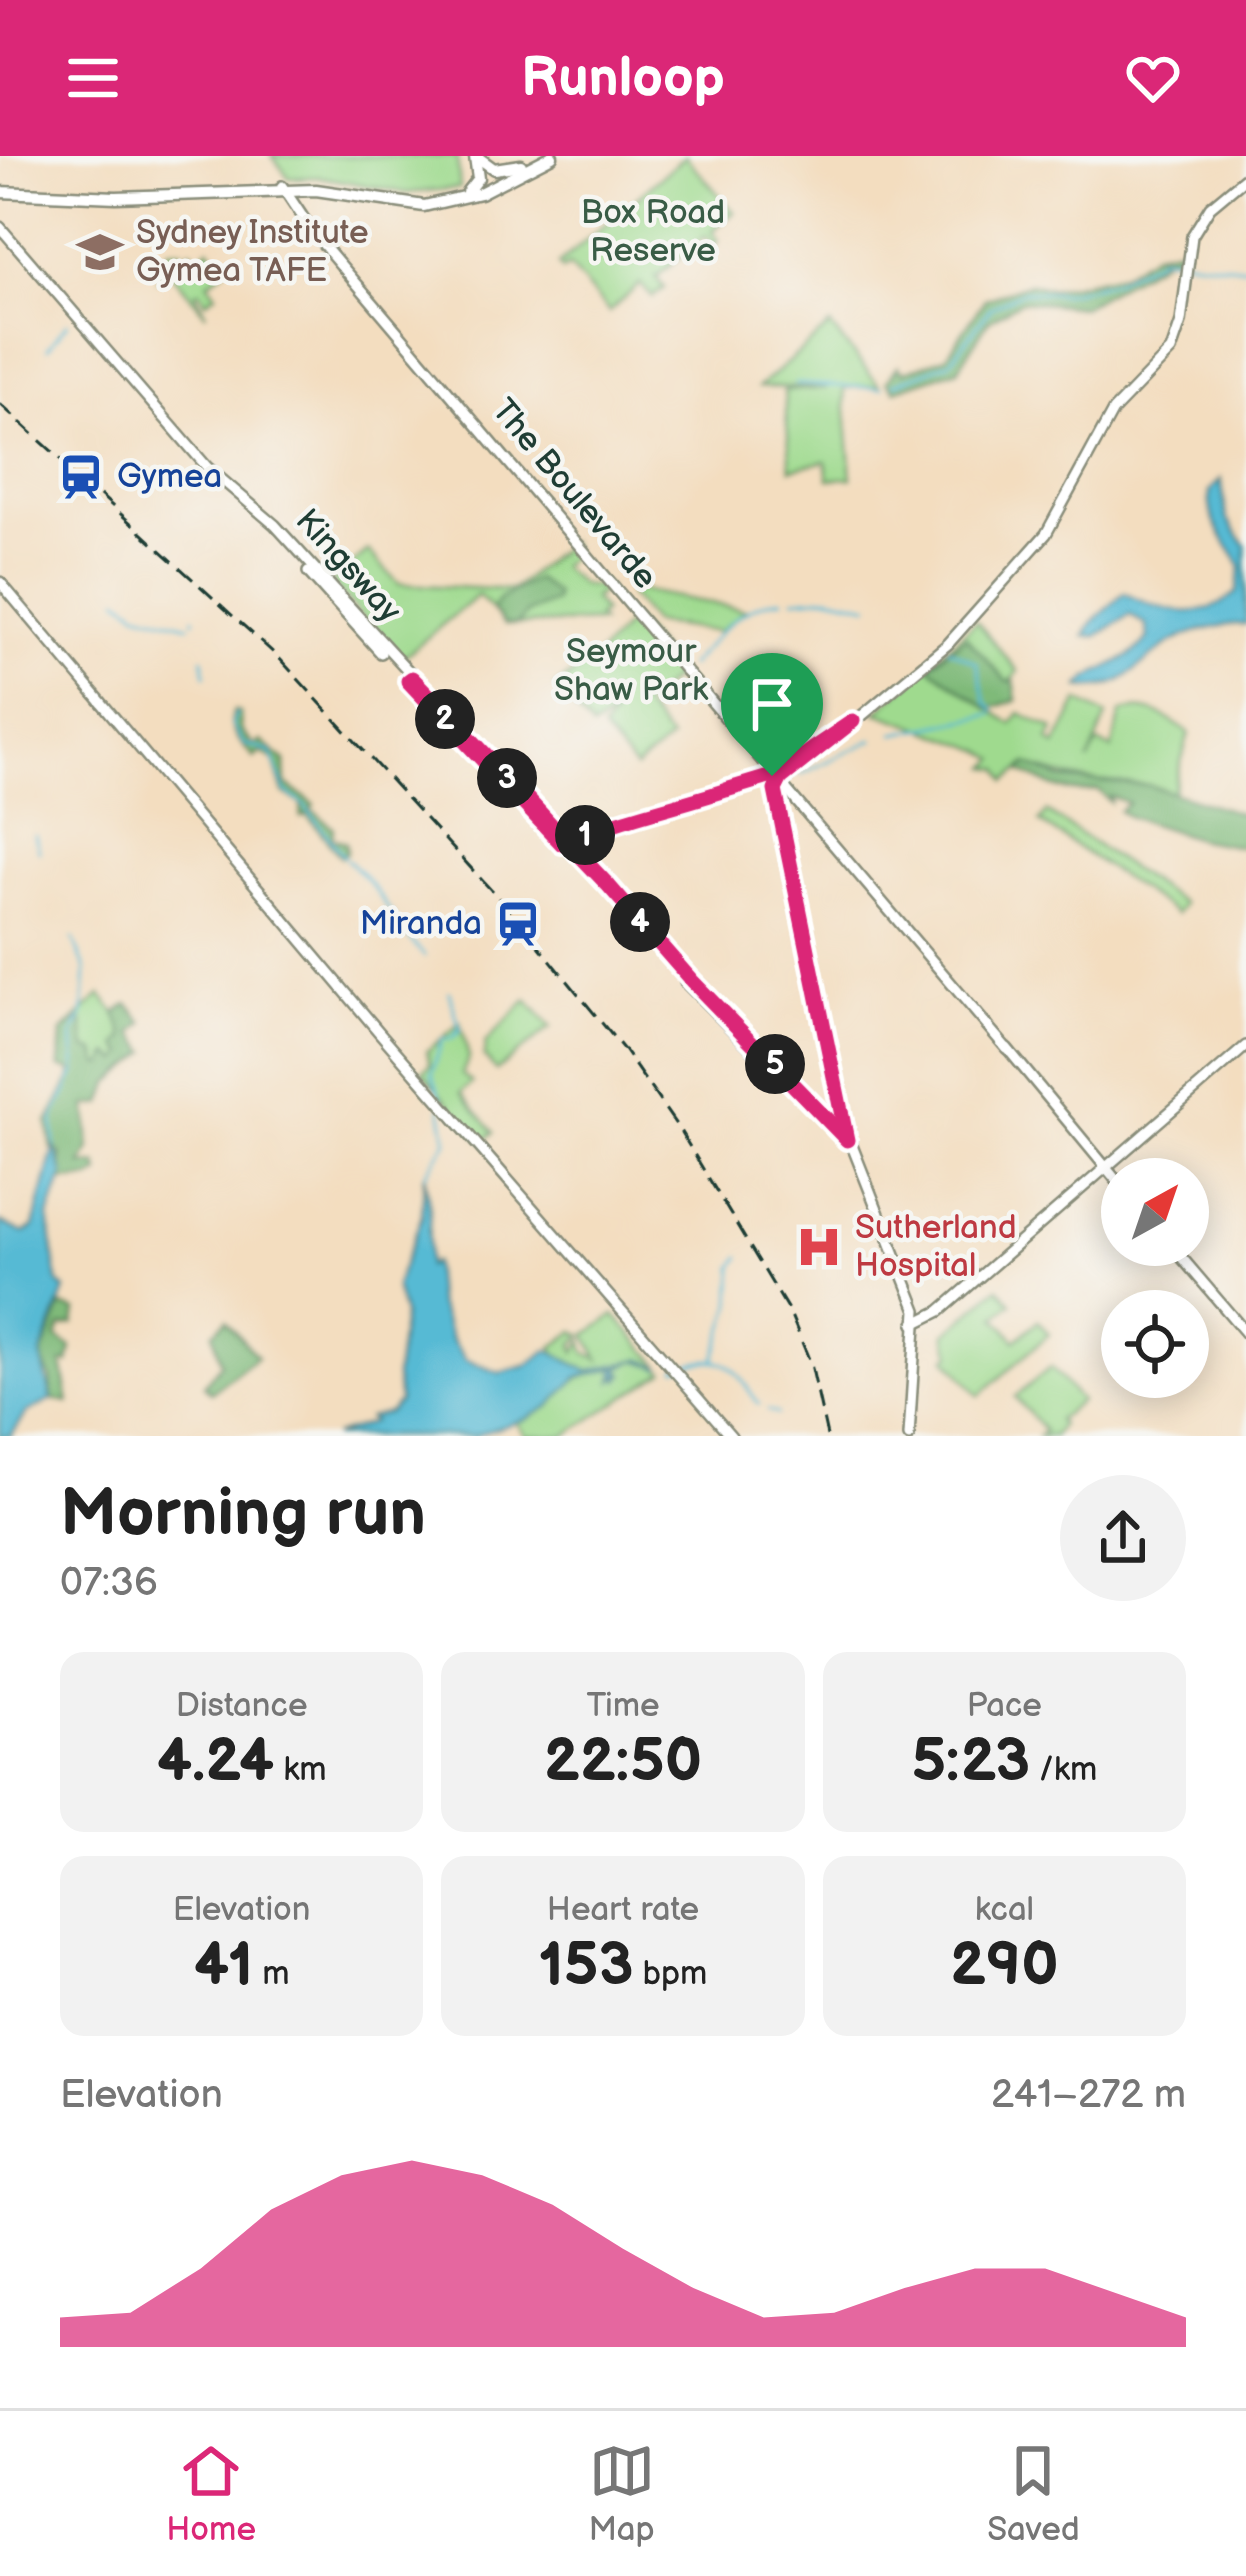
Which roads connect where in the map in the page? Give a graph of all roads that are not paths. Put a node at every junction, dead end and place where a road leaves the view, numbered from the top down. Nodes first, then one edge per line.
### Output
1 (475, 156) edge
2 (541, 156) edge
3 (552, 156) edge
4 (521, 165) junction
5 (1246, 175) edge
6 (488, 186) junction
7 (0, 189) edge
8 (467, 192) junction
9 (286, 193) junction
10 (0, 232) edge
11 (1185, 256) junction
12 (0, 579) edge
13 (853, 721) junction
14 (814, 745) junction
15 (779, 776) junction
16 (757, 784) junction
17 (726, 790) junction
18 (790, 791) junction
19 (775, 797) junction
20 (566, 844) junction
21 (817, 994) junction
22 (1246, 1043) edge
23 (800, 1093) junction
24 (840, 1116) junction
25 (827, 1118) junction
26 (1084, 1138) junction
27 (846, 1140) junction
28 (1119, 1153) junction
29 (1113, 1158) edge
30 (1118, 1158) edge
31 (1101, 1159) edge
32 (1101, 1167) edge
33 (1192, 1266) edge
34 (905, 1283) junction
35 (939, 1309) junction
36 (916, 1323) junction
37 (1246, 1329) edge
38 (917, 1342) junction
39 (725, 1432) edge
40 (907, 1436) edge

1 - 4 highway
1 - 6 main road
1 - 8 highway
2 - 4 highway
3 - 6 highway
4 - 6 highway
5 - 11 main road
6 - 8 highway
6 - 9 highway
7 - 9 highway
8 - 9 highway
9 - 15 main road, The Boulevarde
9 - 15 main road, The Boulevarde
10 - 20 main road, Kingsway
11 - 13 main road
11 - 14 main road
12 - 39 main road
13 - 14 main road
13 - 15 main road
14 - 15 main road
15 - 16 main road
15 - 17 main road
15 - 18 main road, The Boulevarde
15 - 18 main road
15 - 19 main road
16 - 17 main road
16 - 19 main road
17 - 20 main road
18 - 19 main road
18 - 26 main road, The Boulevarde
19 - 21 main road
20 - 23 main road, Kingsway
21 - 24 main road
21 - 27 main road
22 - 28 main road
23 - 25 main road, Kingsway
23 - 27 main road, Kingsway
24 - 25 main road
24 - 27 main road
25 - 27 main road, Kingsway
26 - 28 main road
26 - 31 main road, The Boulevarde
27 - 34 main road, Kingsway
28 - 29 main road
28 - 30 main road
32 - 35 main road
33 - 37 main road
34 - 35 main road
34 - 36 main road, Kingsway
35 - 36 main road
35 - 38 main road
36 - 38 main road, Kingsway
36 - 40 main road, Kingsway
38 - 40 main road, Kingsway

